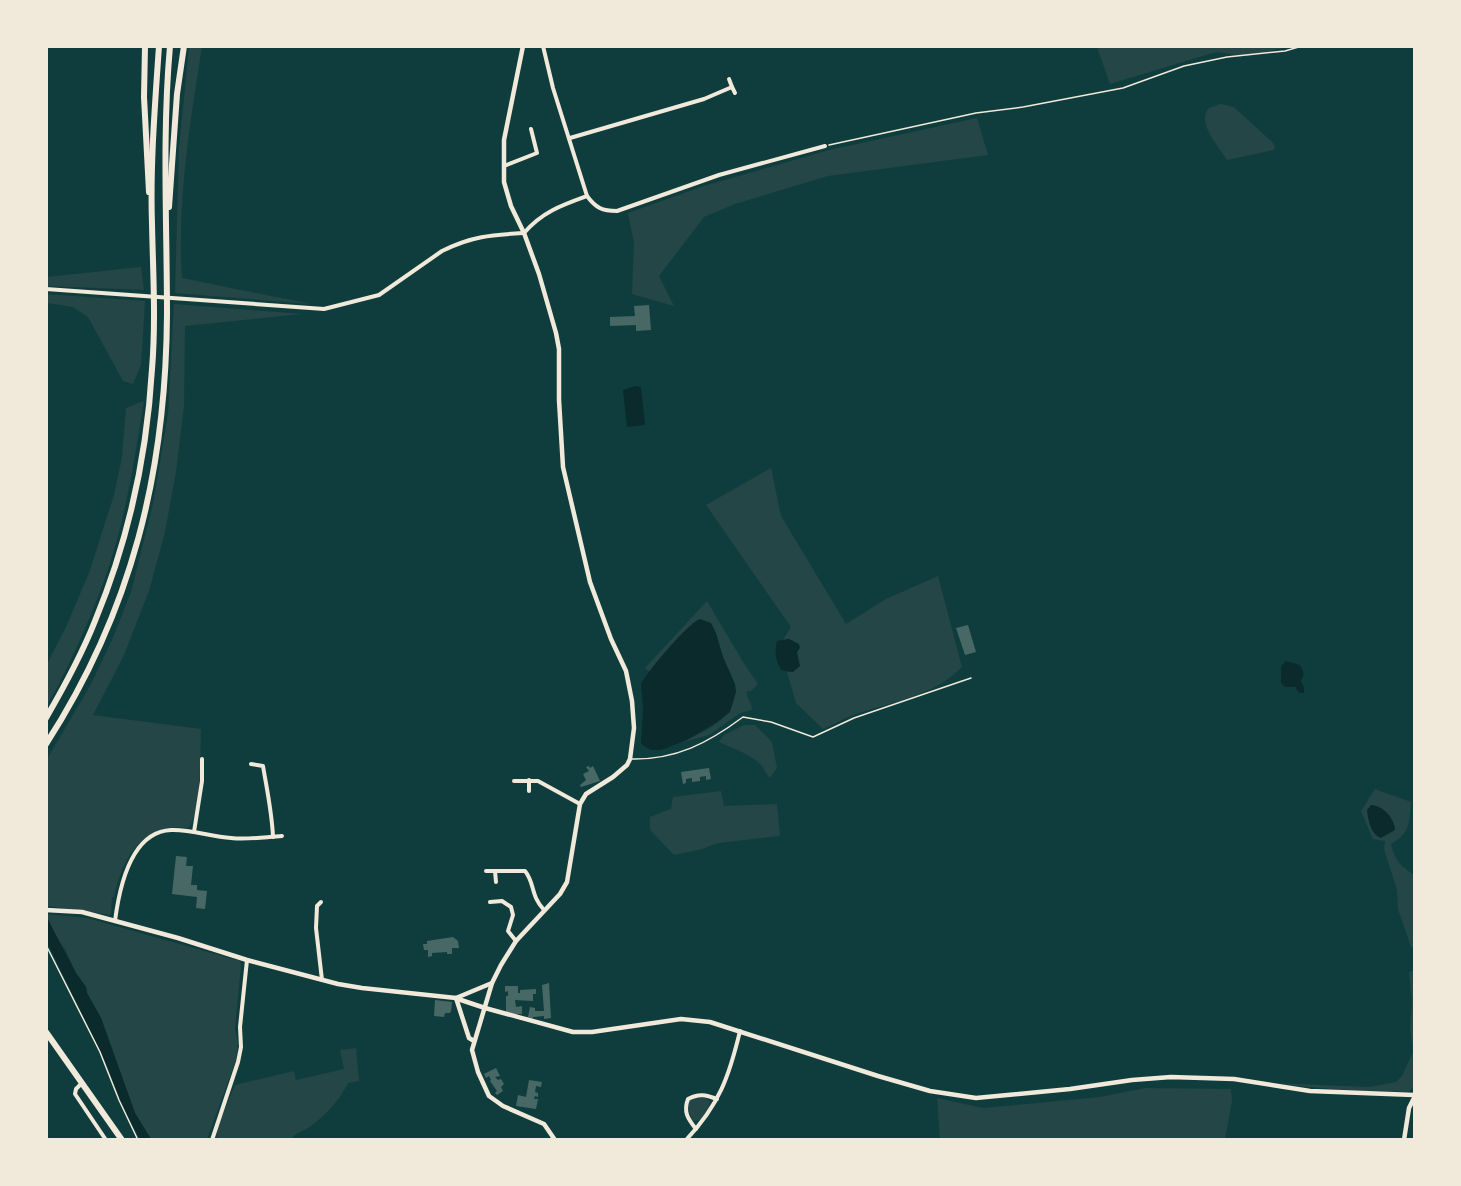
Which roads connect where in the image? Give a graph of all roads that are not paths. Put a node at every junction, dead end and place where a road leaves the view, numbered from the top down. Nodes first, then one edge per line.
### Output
1 (145, 46) edge
2 (159, 46) edge
3 (170, 46) edge
4 (184, 46) edge
5 (523, 46) edge
6 (543, 46) edge
7 (729, 79) dead end
8 (732, 87) junction
9 (735, 93) dead end
10 (531, 129) dead end
11 (570, 138) junction
12 (825, 146) road end
13 (504, 166) junction
14 (587, 196) junction
15 (152, 222) junction
16 (524, 232) junction
17 (166, 234) junction
18 (46, 289) edge
19 (971, 678) dead end
20 (46, 718) edge
21 (46, 744) edge
22 (202, 759) dead end
23 (630, 759) junction
24 (251, 764) dead end
25 (529, 780) junction
26 (514, 781) dead end
27 (528, 791) dead end
28 (580, 804) junction
29 (194, 832) junction
30 (282, 836) dead end
31 (273, 837) junction
32 (486, 871) dead end
33 (495, 871) junction
34 (496, 882) dead end
35 (321, 902) dead end
36 (490, 902) dead end
37 (46, 910) edge
38 (544, 910) junction
39 (115, 922) junction
40 (516, 941) junction
41 (247, 960) junction
42 (322, 980) junction
43 (492, 982) junction
44 (457, 999) junction
45 (484, 1008) junction
46 (740, 1030) junction
47 (46, 1032) edge
48 (474, 1041) junction
49 (82, 1083) junction
50 (1414, 1096) edge
51 (717, 1099) junction
52 (696, 1129) junction
53 (106, 1140) edge
54 (122, 1140) edge
55 (212, 1140) edge
56 (555, 1140) edge
57 (686, 1140) edge
58 (1404, 1140) edge

1 - 15 highway
2 - 15 highway
3 - 17 highway
4 - 17 highway
5 - 13 street
6 - 11 street
7 - 8 street
8 - 9 street
8 - 11 street
10 - 13 street
11 - 14 street
12 - 14 street
13 - 16 street
14 - 16 street
15 - 20 highway
16 - 18 street
16 - 23 street
17 - 21 highway
19 - 23 lane
22 - 29 street
23 - 28 street
24 - 31 street
25 - 26 street
25 - 27 street
25 - 28 street
28 - 38 street
29 - 31 street
29 - 39 street
30 - 31 street
32 - 33 street
33 - 34 street
33 - 38 street
35 - 42 street
36 - 40 street
37 - 39 street
38 - 40 street
39 - 41 street
40 - 43 street
41 - 42 street
41 - 55 street
42 - 44 street
43 - 44 street
43 - 45 street
44 - 45 street
44 - 48 street
45 - 46 street
45 - 48 street
46 - 50 street
46 - 51 street
47 - 49 highway
48 - 56 street
49 - 53 street
49 - 54 highway
50 - 58 street
51 - 52 street
51 - 52 street
52 - 57 street

